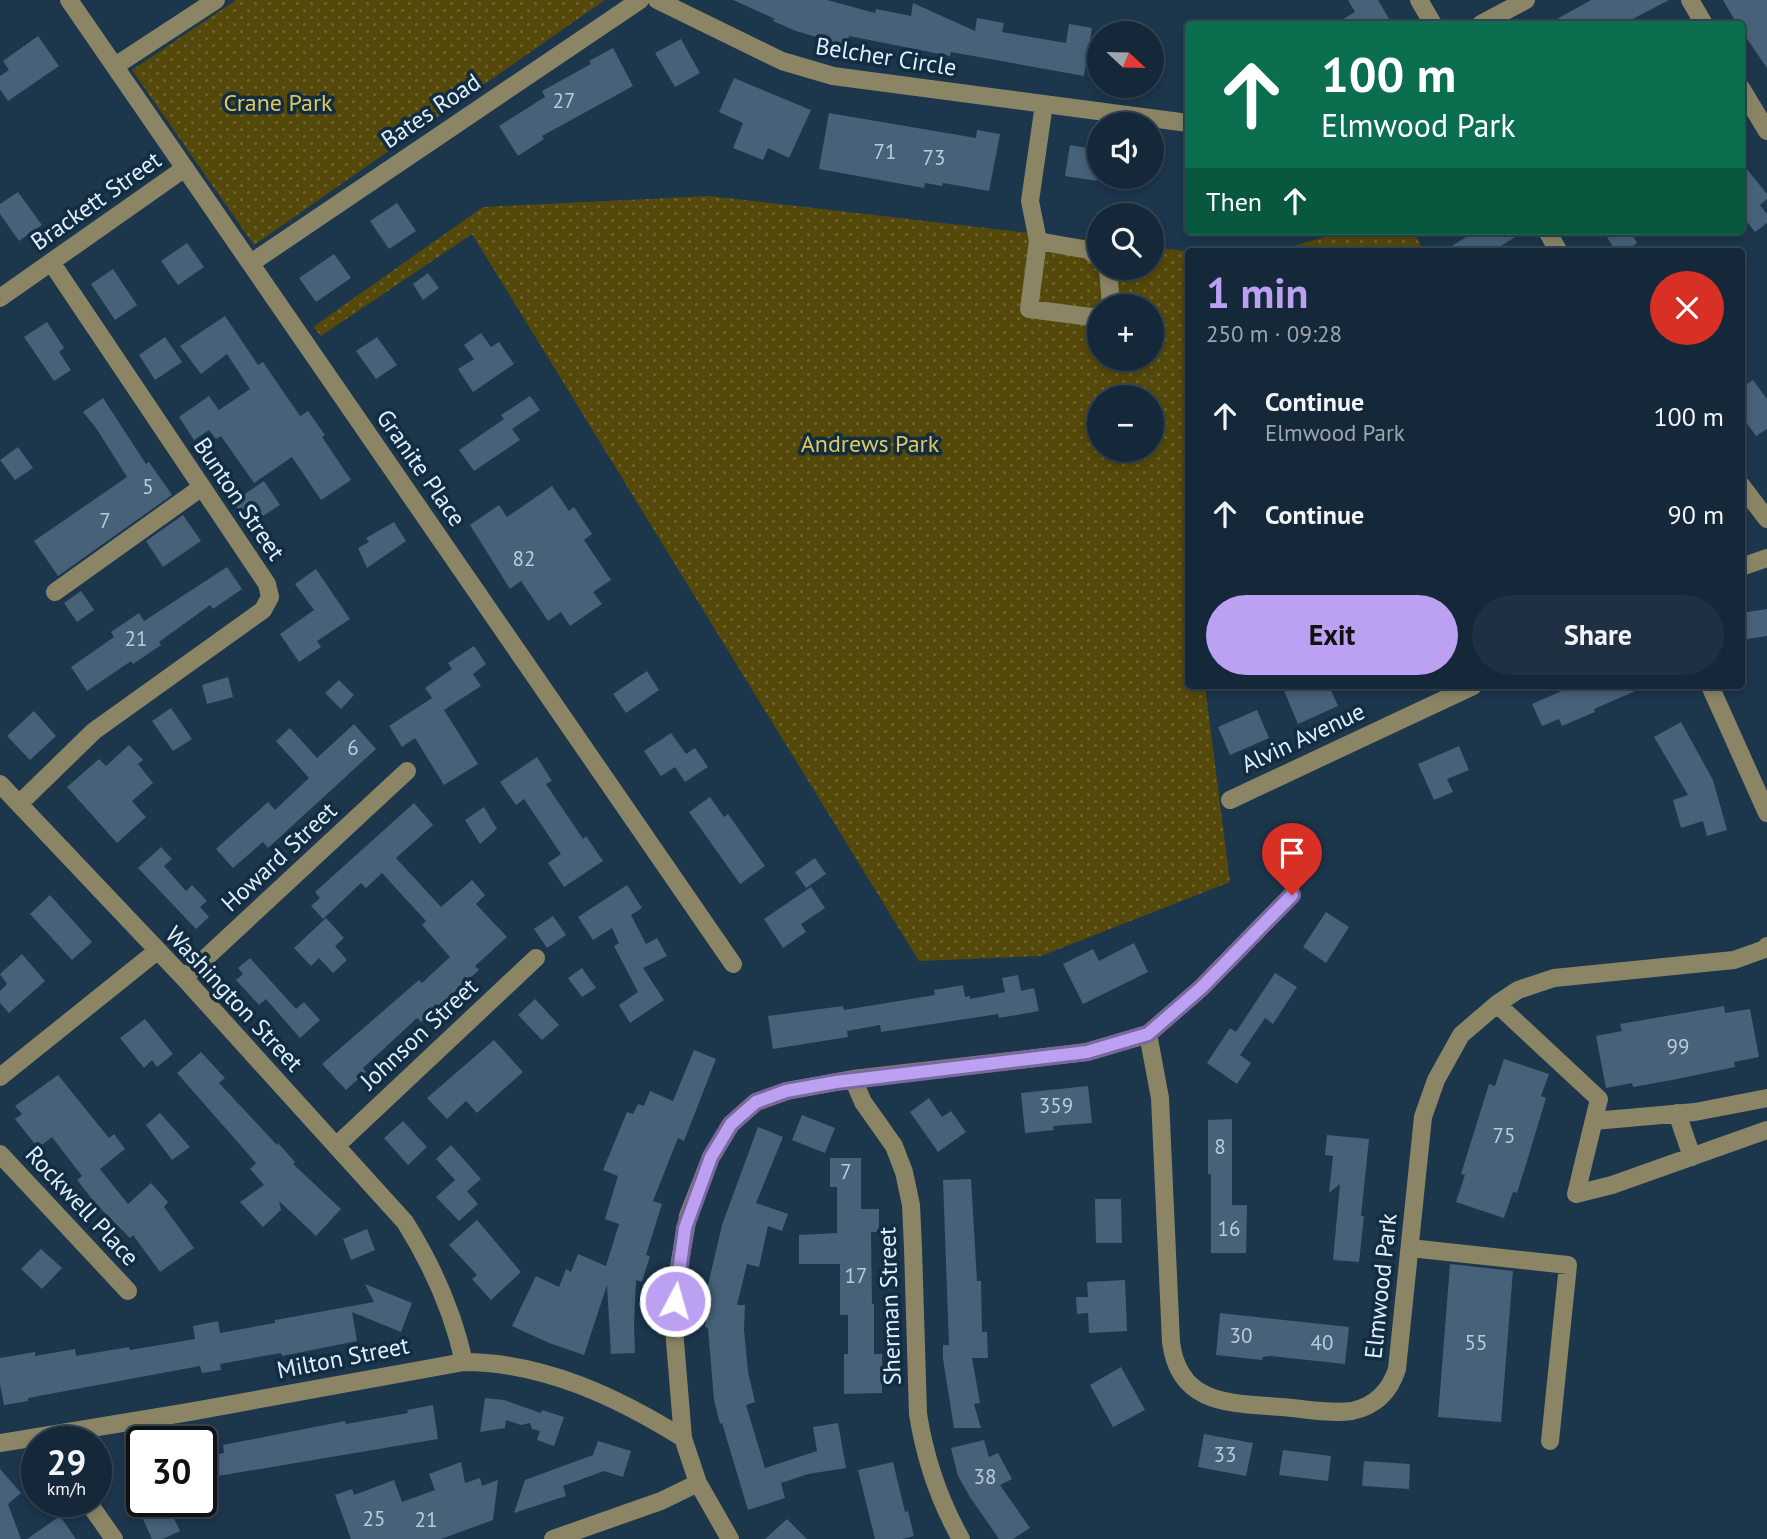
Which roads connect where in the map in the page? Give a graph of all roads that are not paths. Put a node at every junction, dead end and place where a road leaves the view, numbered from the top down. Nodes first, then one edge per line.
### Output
1 (69, 0) edge
2 (216, 0) edge
3 (640, 0) edge
4 (657, 0) edge
5 (1419, 0) edge
6 (1526, 0) edge
7 (1690, 0) edge
8 (1431, 21) edge
9 (1487, 21) edge
10 (1702, 21) edge
11 (115, 66) junction
12 (1745, 95) edge
13 (1040, 103) junction
14 (1185, 122) edge
15 (1767, 131) edge
16 (185, 168) junction
17 (1038, 241) junction
18 (1087, 250) edge
19 (51, 262) junction
20 (251, 263) junction
21 (0, 298) edge
22 (1087, 316) edge
23 (202, 487) junction
24 (1745, 490) edge
25 (1767, 519) edge
26 (1767, 558) edge
27 (1745, 566) edge
28 (55, 592) dead end
29 (1467, 689) edge
30 (1711, 689) edge
31 (407, 772) dead end
32 (0, 784) edge
33 (1230, 800) dead end
34 (19, 804) junction
35 (1767, 813) edge
36 (1292, 895) dead end
37 (1767, 946) edge
38 (157, 951) junction
39 (536, 958) dead end
40 (733, 964) dead end
41 (184, 978) junction
42 (1497, 1004) junction
43 (1148, 1034) junction
44 (0, 1077) edge
45 (853, 1079) junction
46 (1767, 1098) edge
47 (1677, 1113) junction
48 (1594, 1121) junction
49 (1767, 1130) edge
50 (336, 1146) junction
51 (0, 1154) edge
52 (1692, 1157) junction
53 (1410, 1248) junction
54 (128, 1291) dead end
55 (464, 1362) junction
56 (112, 1429) edge
57 (682, 1438) junction
58 (1550, 1441) dead end
59 (0, 1443) edge
60 (21, 1444) edge
61 (698, 1483) junction
62 (99, 1517) edge
63 (114, 1539) edge
64 (554, 1539) edge
65 (730, 1539) edge
66 (961, 1539) edge

1 - 11 street, Granite Place
2 - 11 street
3 - 20 street, Bates Road
4 - 13 street, Belcher Circle
5 - 8 street
6 - 9 street
7 - 10 street
11 - 16 street, Granite Place
12 - 15 street
13 - 14 street, Belcher Circle
13 - 17 street
16 - 19 street, Brackett Street
16 - 20 street, Granite Place
17 - 18 street
17 - 22 street
19 - 21 street, Brackett Street
19 - 23 street, Bunton Street
20 - 40 street, Granite Place
23 - 28 street
23 - 34 street, Bunton Street
24 - 25 street
26 - 27 street
29 - 33 street, Alvin Avenue
30 - 35 street
31 - 41 street, Howard Street
32 - 34 street, Washington Street
34 - 38 street, Washington Street
36 - 43 street
37 - 42 street, Elmwood Park
38 - 41 street, Washington Street
38 - 44 street
39 - 50 street, Johnson Street
41 - 50 street, Washington Street
42 - 48 street
42 - 53 street, Elmwood Park
43 - 45 street
43 - 53 street, Elmwood Park
45 - 57 street
45 - 66 street, Sherman Street
46 - 47 street
47 - 48 street
47 - 52 street
48 - 52 street
49 - 52 street
50 - 55 street, Washington Street
51 - 54 street, Rockwell Place
53 - 58 street
55 - 56 street, Milton Street
55 - 57 street, Milton Street
57 - 61 street
59 - 60 street, Milton Street
61 - 64 street
61 - 65 street
62 - 63 street

